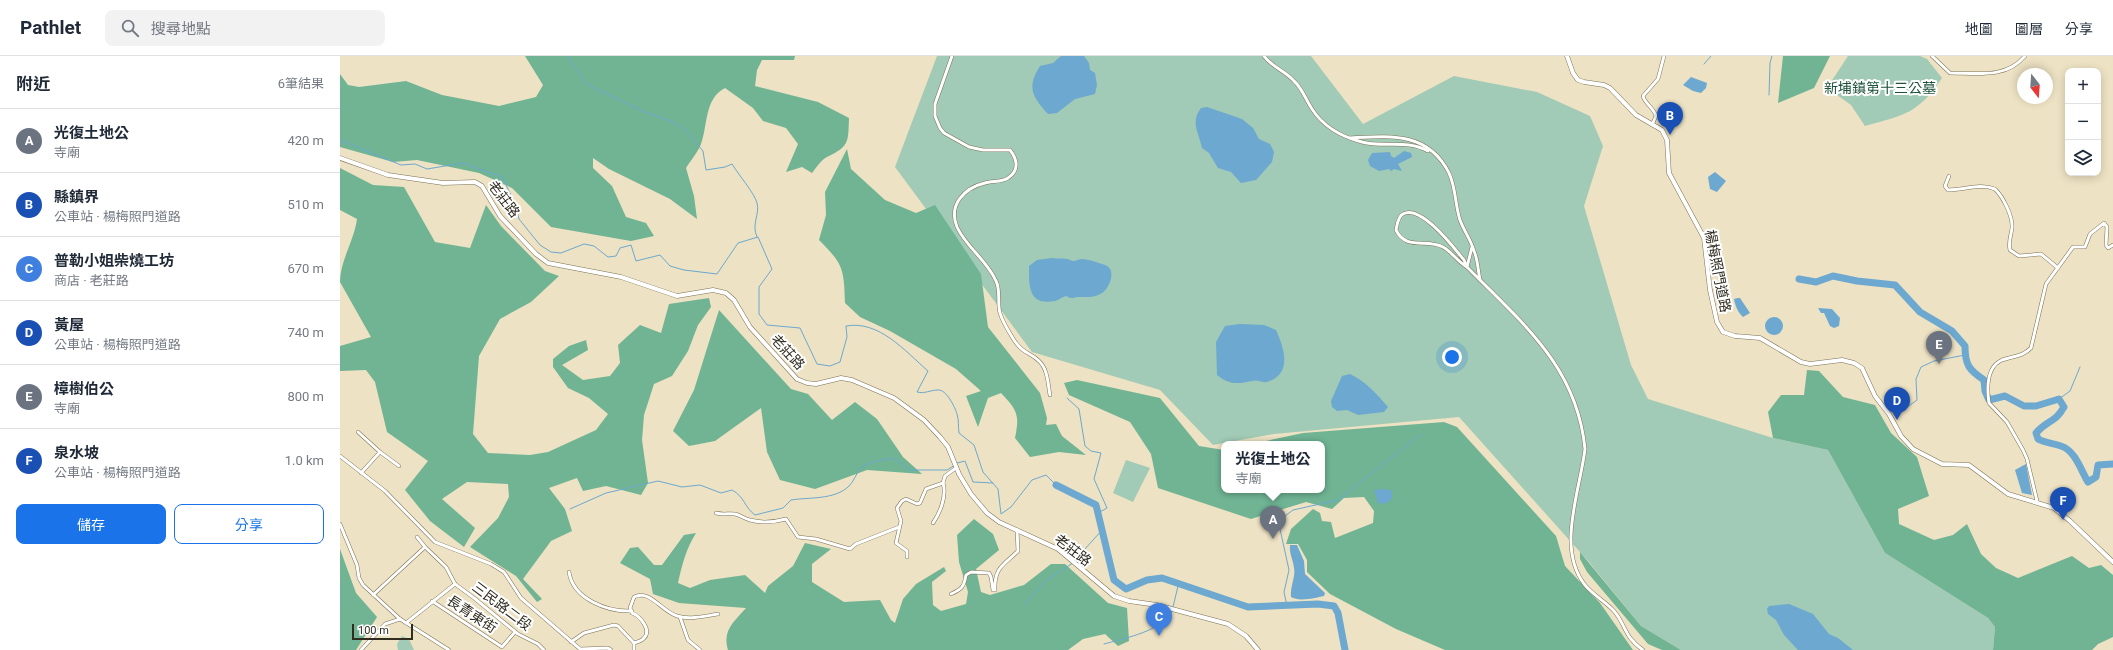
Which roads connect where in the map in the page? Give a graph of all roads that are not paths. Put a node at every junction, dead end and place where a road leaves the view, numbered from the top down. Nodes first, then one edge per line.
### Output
1 (952, 56) edge
2 (1264, 56) edge
3 (1567, 56) edge
4 (1664, 56) edge
5 (1932, 56) edge
6 (2025, 56) edge
7 (1652, 125) junction
8 (1350, 138) junction
9 (1433, 153) junction
10 (340, 158) edge
11 (1949, 176) dead end
12 (2113, 245) edge
13 (1472, 247) junction
14 (1468, 267) junction
15 (2058, 268) junction
16 (1480, 280) junction
17 (1050, 395) dead end
18 (358, 432) dead end
19 (380, 452) junction
20 (340, 456) edge
21 (399, 466) dead end
22 (956, 466) junction
23 (361, 473) junction
24 (943, 483) junction
25 (2037, 501) junction
26 (716, 513) dead end
27 (933, 523) dead end
28 (340, 524) edge
29 (899, 527) junction
30 (1017, 530) junction
31 (417, 537) dead end
32 (425, 547) junction
33 (907, 557) dead end
34 (2113, 562) edge
35 (569, 572) dead end
36 (455, 584) junction
37 (373, 594) junction
38 (951, 594) dead end
39 (432, 601) junction
40 (632, 611) junction
41 (718, 614) dead end
42 (680, 616) junction
43 (400, 618) junction
44 (406, 623) junction
45 (515, 632) junction
46 (572, 642) junction
47 (634, 643) junction
48 (502, 649) edge
49 (361, 650) edge
50 (448, 650) edge
51 (544, 650) edge
52 (611, 650) edge
53 (634, 650) edge
54 (700, 650) edge
55 (1258, 650) edge
56 (1643, 650) edge

1 - 17 street
2 - 8 street
3 - 7 street, 楊梅照門道路
4 - 7 street
5 - 6 street
7 - 25 street, 楊梅照門道路
8 - 9 street
8 - 9 street
9 - 13 street
10 - 22 street, 老莊路
11 - 15 street
12 - 15 street
13 - 14 street
13 - 16 street
14 - 14 street
14 - 16 street
15 - 25 street
16 - 56 street
18 - 19 street
19 - 21 street
19 - 23 street
20 - 23 street
22 - 24 street
22 - 30 street, 老莊路
23 - 46 street
24 - 27 street
24 - 29 street
25 - 34 street, 楊梅照門道路
26 - 29 street
28 - 37 street
29 - 33 street
30 - 38 street
30 - 55 street, 老莊路
31 - 32 street
32 - 36 street
32 - 37 street
35 - 40 street
36 - 39 street, 三民路二段
36 - 45 street, 三民路二段
37 - 43 street
39 - 44 street, 三民路二段
39 - 48 street, 長青東街
40 - 42 street
40 - 47 street
41 - 42 street
42 - 54 street
43 - 44 street
43 - 49 street
44 - 50 street
45 - 48 street, 長青東街
45 - 51 street, 三民路二段
46 - 47 street
46 - 52 street
47 - 53 street

